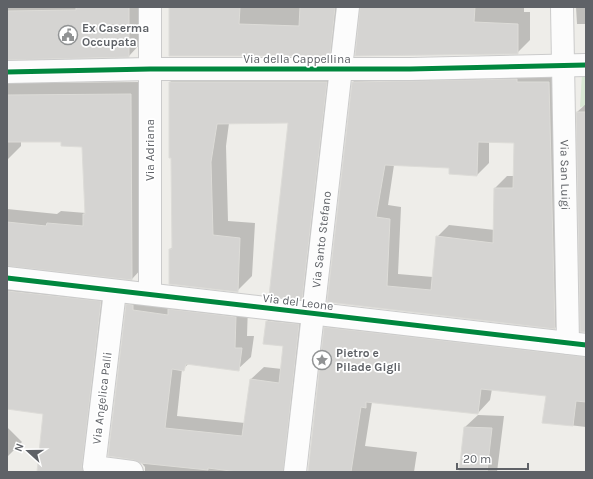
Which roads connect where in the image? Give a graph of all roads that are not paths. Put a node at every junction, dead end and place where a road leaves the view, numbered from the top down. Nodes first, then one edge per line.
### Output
1 (150, 7) edge
2 (348, 7) edge
3 (562, 7) edge
4 (586, 65) edge
5 (562, 66) junction
6 (150, 69) junction
7 (340, 69) junction
8 (7, 72) edge
9 (7, 278) edge
10 (115, 291) junction
11 (150, 294) junction
12 (313, 314) junction
13 (577, 344) edge
14 (132, 472) edge
15 (295, 472) edge

1 - 6 street, Via Adriana
2 - 7 street, Via Santo Stefano
3 - 5 street, Via San Luigi
4 - 5 street, Via della Cappellina
5 - 7 street, Via della Cappellina
5 - 13 street, Via San Luigi
6 - 7 street, Via della Cappellina
6 - 8 street, Via della Cappellina
6 - 11 street, Via Adriana
7 - 12 street, Via Santo Stefano
9 - 10 street, Via del Leone
10 - 11 street, Via del Leone
10 - 14 street, Via Angelica Palli
11 - 12 street, Via del Leone
12 - 13 street, Via del Leone
12 - 15 street, Via Santo Stefano

